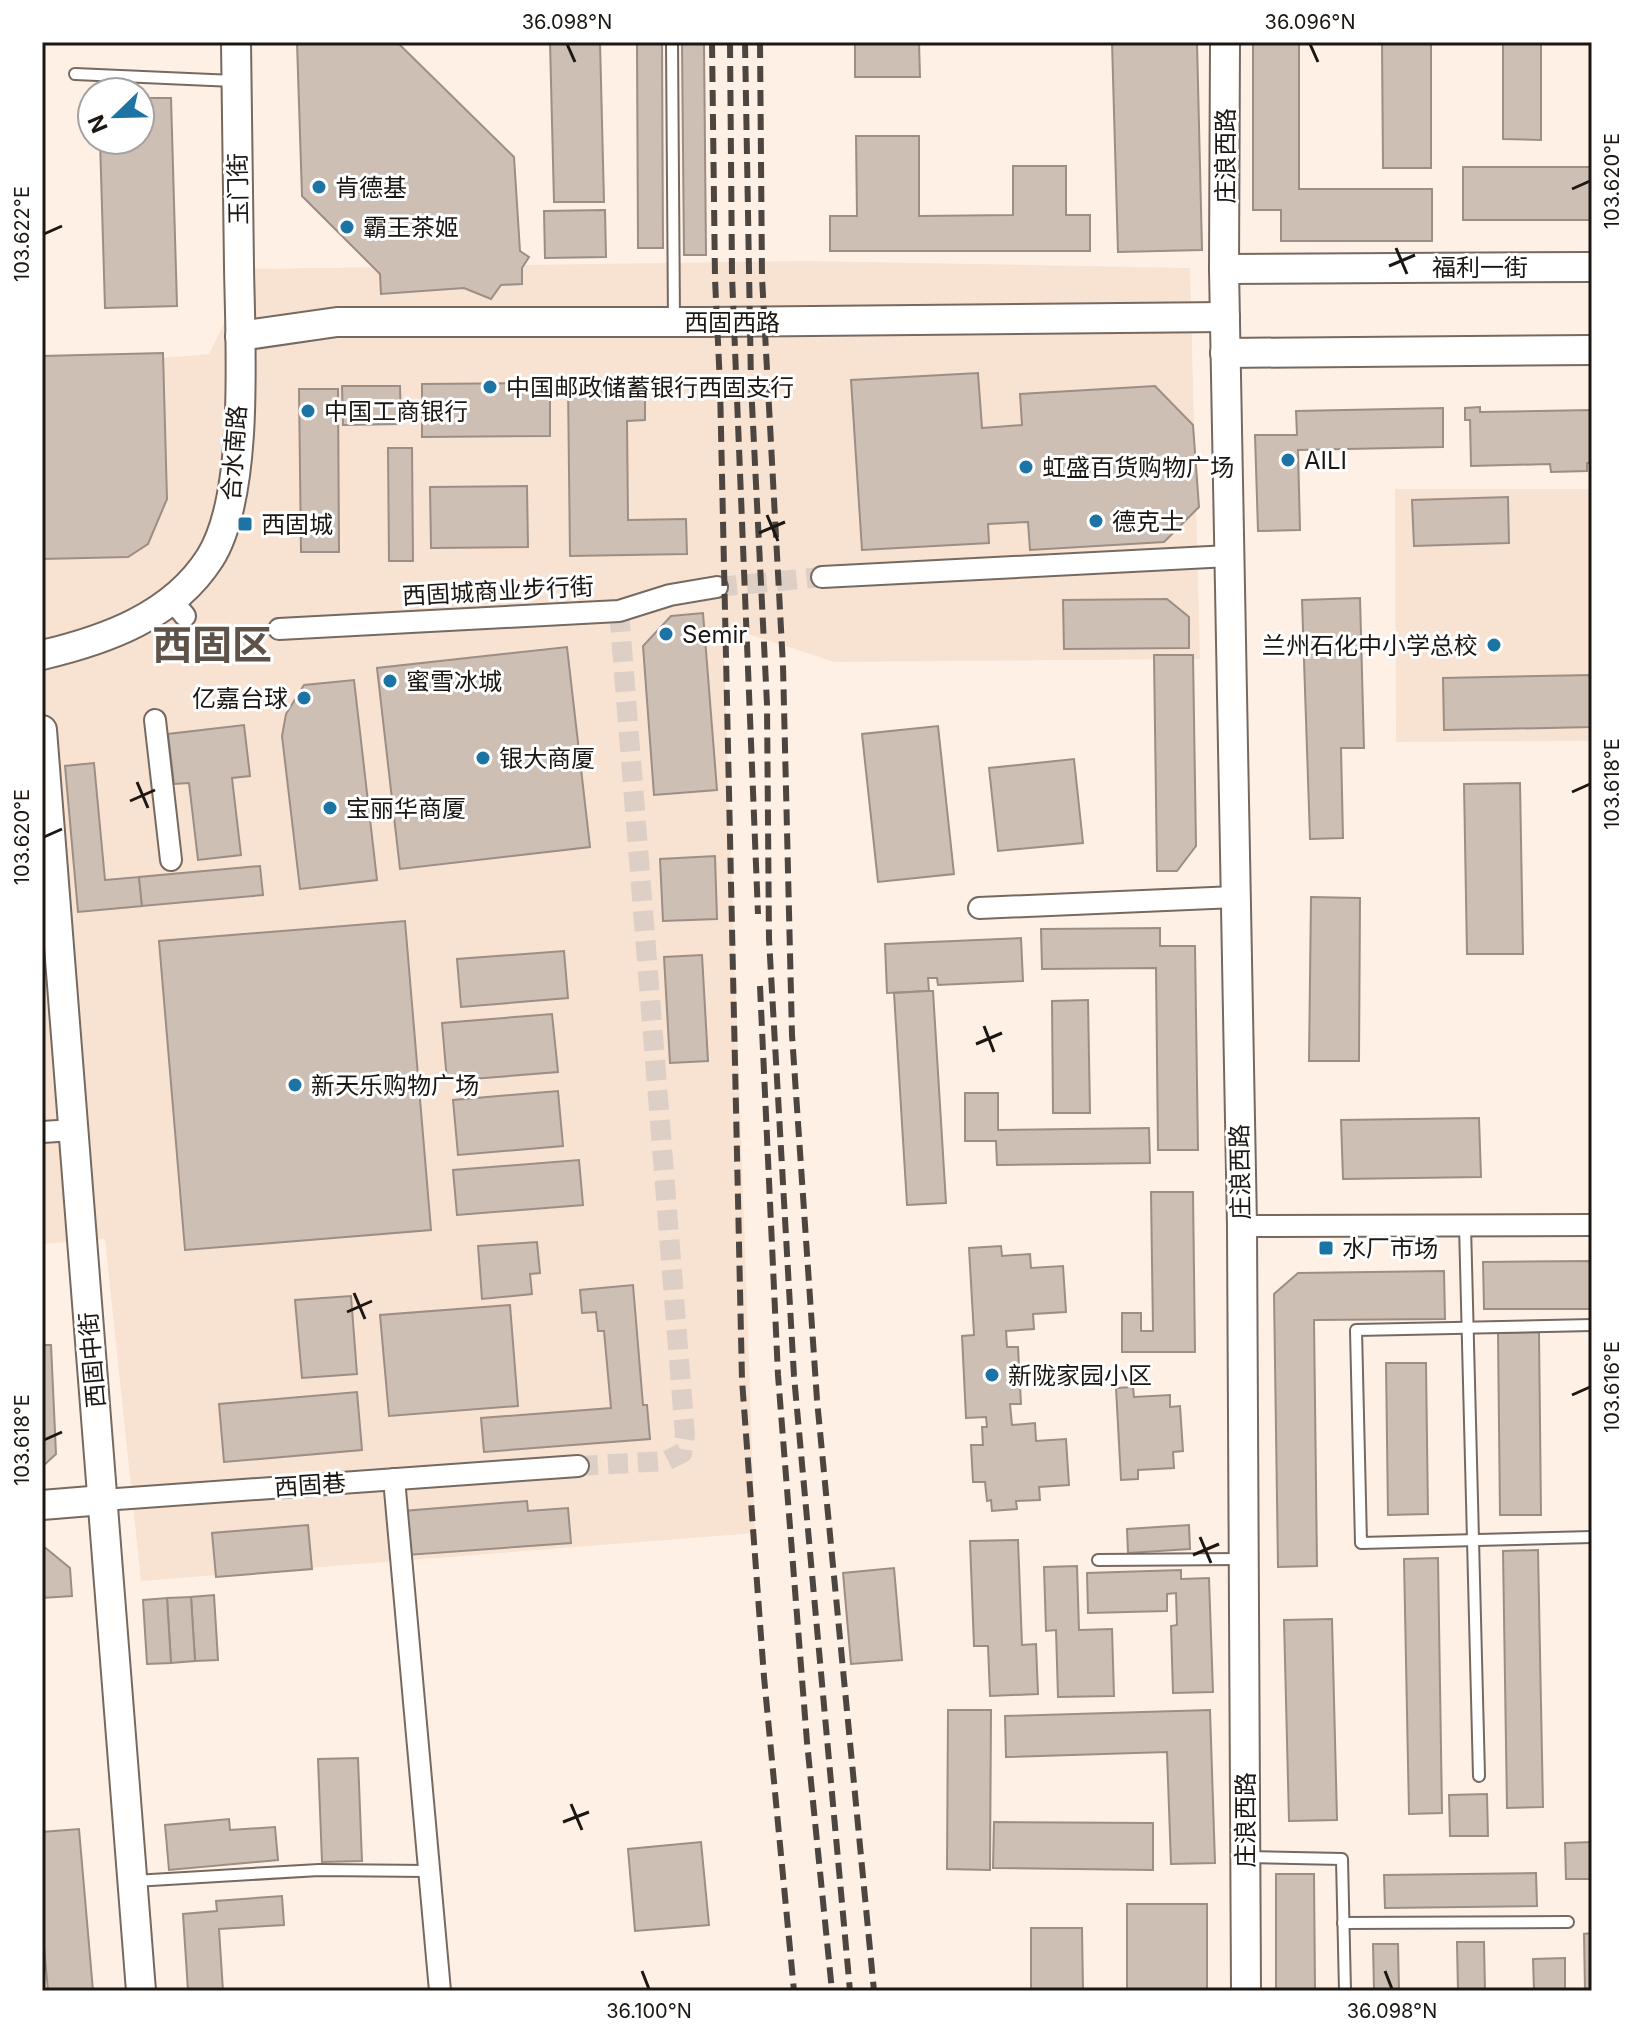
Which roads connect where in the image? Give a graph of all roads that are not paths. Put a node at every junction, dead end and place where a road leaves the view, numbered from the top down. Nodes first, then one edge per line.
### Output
1 (236, 42) edge
2 (672, 42) edge
3 (1225, 42) edge
4 (75, 74) dead end
5 (236, 81) junction
6 (1592, 267) edge
7 (1224, 269) junction
8 (1225, 317) junction
9 (674, 322) junction
10 (240, 336) junction
11 (1592, 350) edge
12 (1225, 353) junction
13 (1229, 556) junction
14 (822, 577) tunnel mouth
15 (717, 587) tunnel mouth
16 (279, 629) dead end
17 (42, 655) edge
18 (155, 720) dead end
19 (42, 730) edge
20 (171, 860) dead end
21 (1235, 897) junction
22 (979, 908) dead end
23 (74, 1130) junction
24 (42, 1132) edge
25 (1465, 1225) junction
26 (1592, 1225) edge
27 (1242, 1226) junction
28 (1592, 1325) edge
29 (1468, 1328) junction
30 (578, 1466) tunnel mouth
31 (394, 1479) junction
32 (103, 1500) junction
33 (42, 1505) edge
34 (1592, 1537) edge
35 (1472, 1540) junction
36 (1244, 1559) junction
37 (1098, 1560) dead end
38 (1479, 1776) dead end
39 (1245, 1857) junction
40 (429, 1871) junction
41 (132, 1881) junction
42 (1568, 1922) dead end
43 (1343, 1923) junction
44 (141, 1991) edge
45 (440, 1991) edge
46 (1246, 1991) edge
47 (1345, 1991) edge

1 - 5 street, 玉门街
2 - 9 lane
3 - 7 street, 庄浪西路
4 - 5 lane
5 - 10 street, 玉门街
6 - 7 street, 福利一街
7 - 8 street, 庄浪西路
8 - 9 street, 西固西路
8 - 12 street, 庄浪西路
9 - 10 street, 西固西路
10 - 17 street, 合水南路
11 - 12 street
12 - 13 street, 庄浪西路
13 - 14 street
13 - 21 street, 庄浪西路
15 - 16 street, 西固城商业步行街
18 - 20 street
19 - 23 street, 西固中街
21 - 22 street
21 - 27 street, 庄浪西路
23 - 24 street
23 - 32 street, 西固中街
25 - 26 street
25 - 27 street
25 - 29 lane
27 - 36 street, 庄浪西路
28 - 29 lane
29 - 35 lane
29 - 35 lane
30 - 31 street, 西固巷
31 - 32 street, 西固巷
31 - 40 street
32 - 33 street, 西固巷
32 - 41 street, 西固中街
34 - 35 lane
35 - 38 lane
36 - 37 lane
36 - 39 street, 庄浪西路
39 - 43 lane
39 - 46 street, 庄浪西路
40 - 41 lane
40 - 45 street
41 - 44 street, 西固中街
42 - 43 lane
43 - 47 lane

